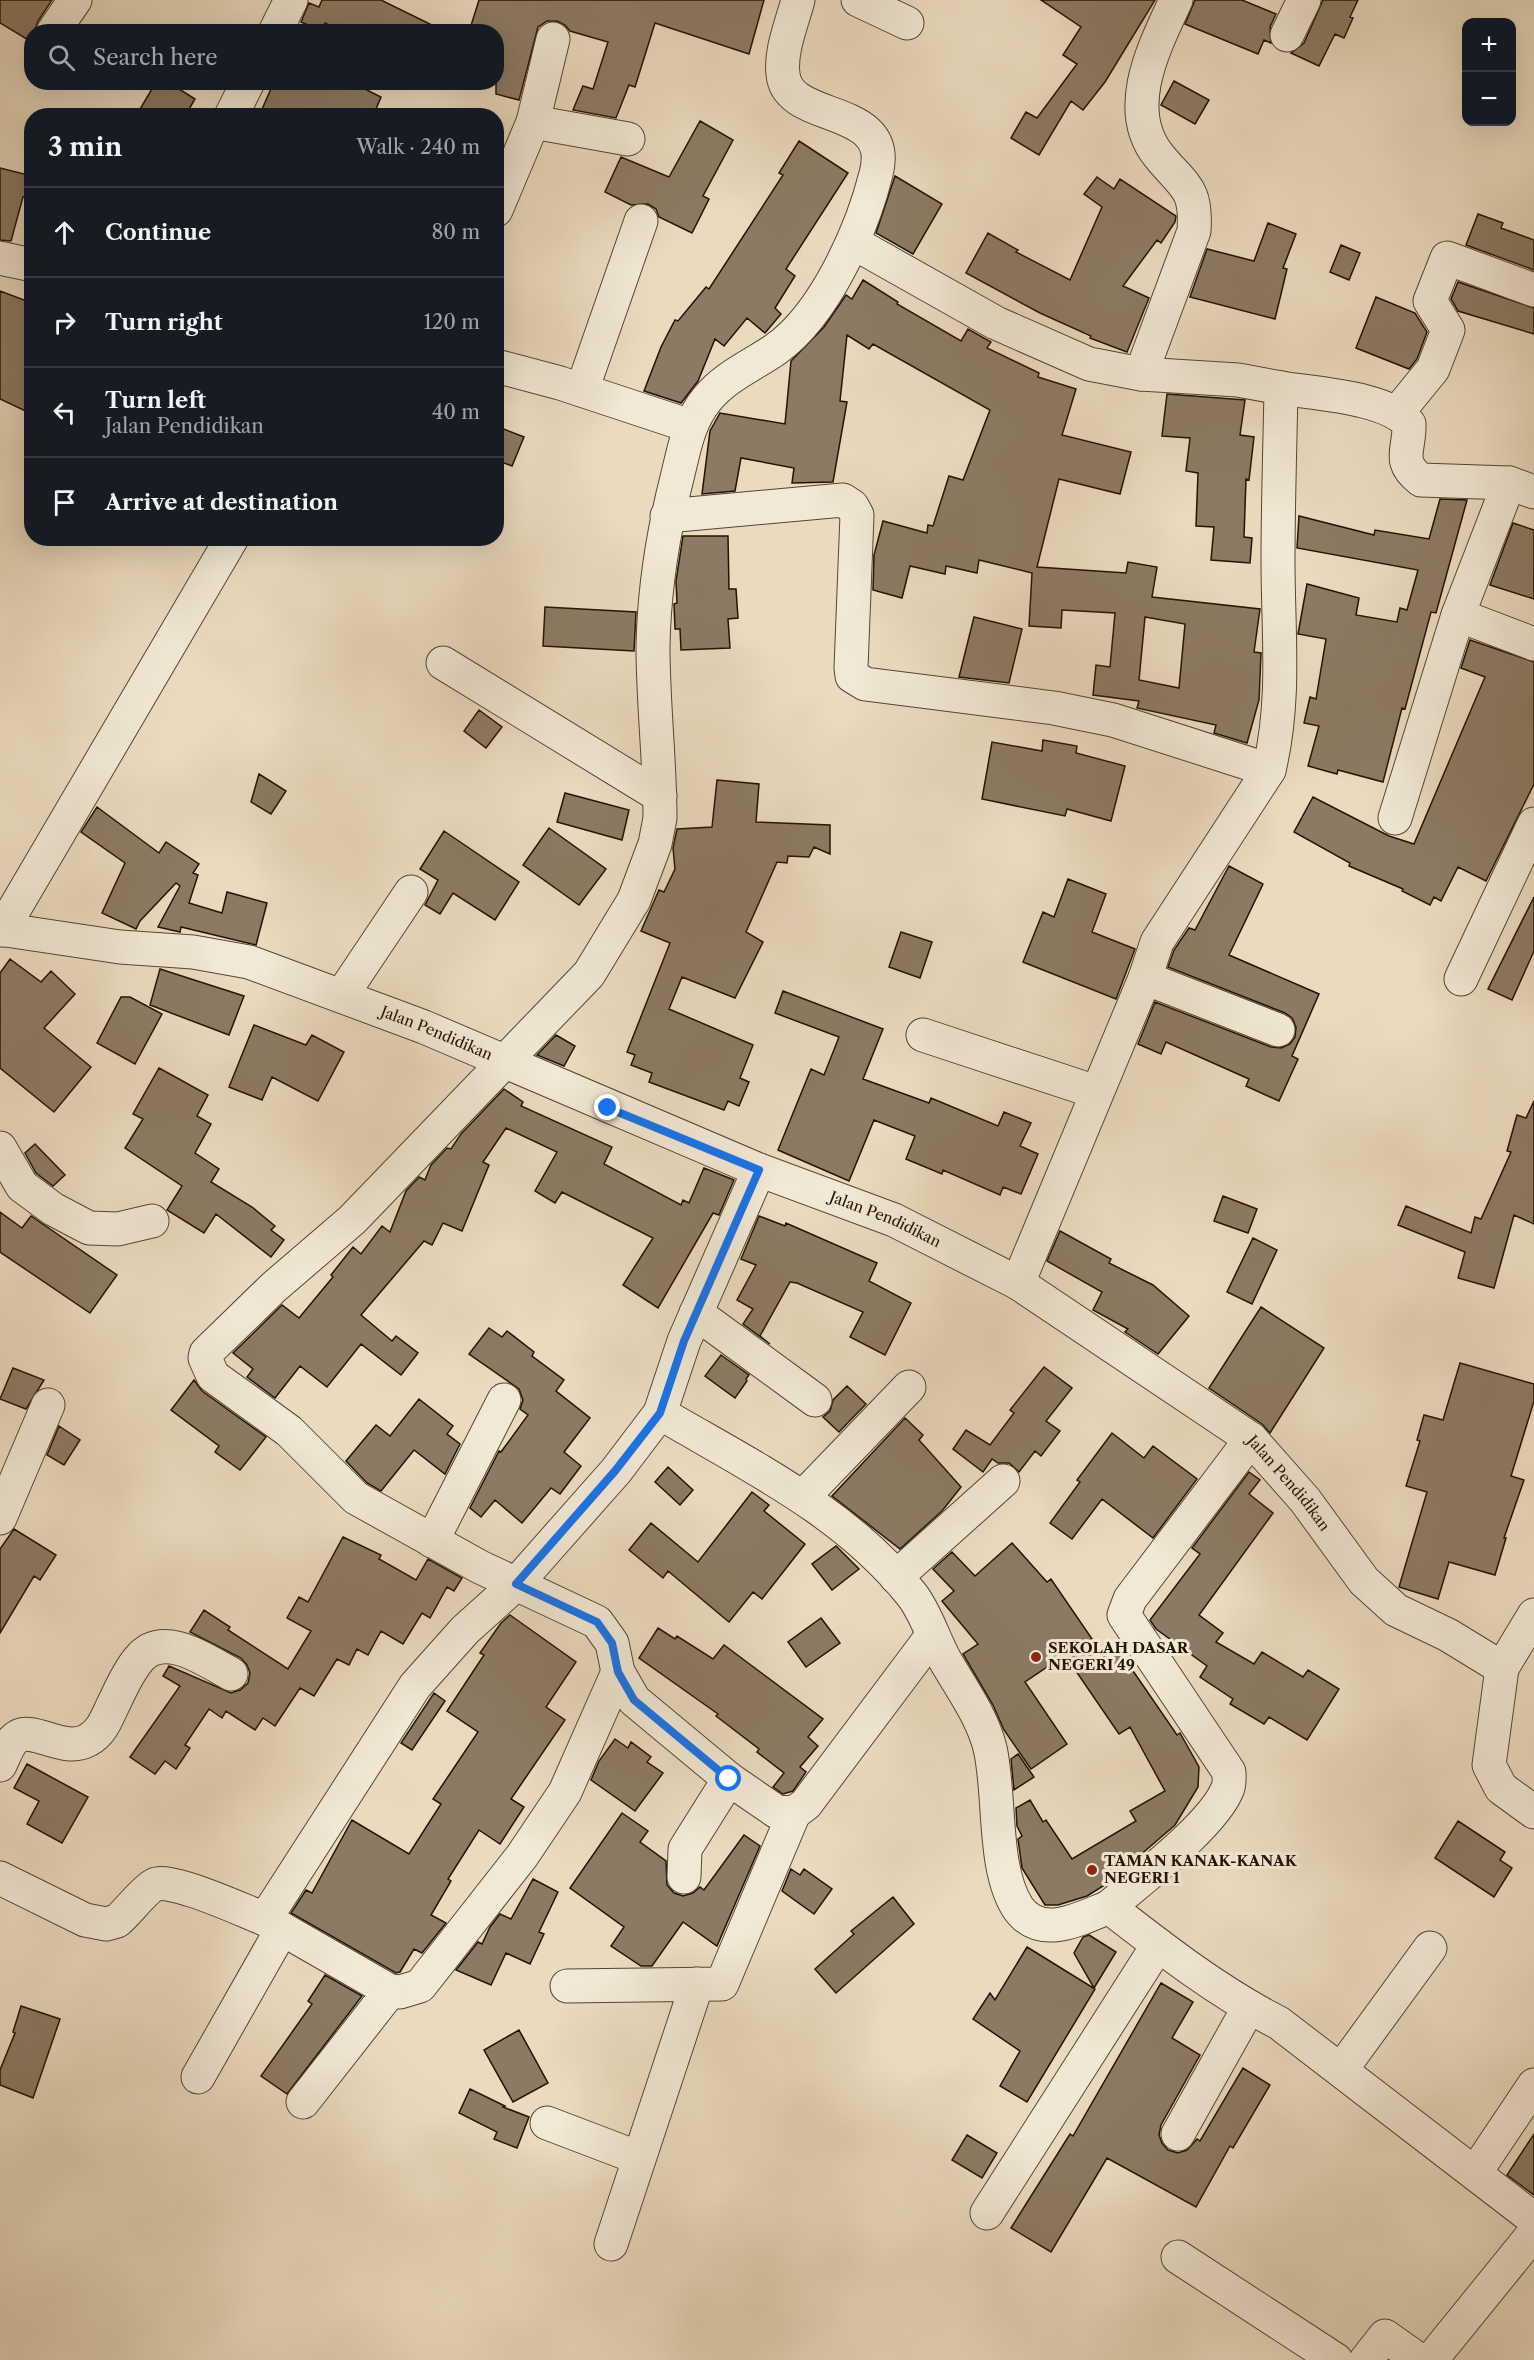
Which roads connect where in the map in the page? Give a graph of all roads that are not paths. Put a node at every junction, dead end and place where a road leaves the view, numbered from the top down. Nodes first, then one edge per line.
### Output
1 (75, 0) edge
2 (291, 0) edge
3 (798, 0) edge
4 (858, 0) edge
5 (1176, 0) edge
6 (907, 23) dead end
7 (58, 24) edge
8 (279, 24) edge
9 (553, 39) dead end
10 (244, 90) edge
11 (235, 108) edge
12 (533, 122) junction
13 (628, 139) dead end
14 (504, 191) edge
15 (641, 221) dead end
16 (854, 243) junction
17 (0, 258) edge
18 (24, 263) edge
19 (1534, 290) edge
20 (504, 368) edge
21 (1141, 374) junction
22 (1281, 388) junction
23 (582, 390) junction
24 (1398, 412) junction
25 (690, 426) junction
26 (1522, 487) edge
27 (667, 516) junction
28 (227, 546) edge
29 (1458, 615) junction
30 (1534, 644) edge
31 (443, 663) dead end
32 (1269, 770) junction
33 (660, 796) junction
34 (1395, 818) dead end
35 (1534, 824) edge
36 (411, 892) dead end
37 (1, 930) edge
38 (1145, 978) junction
39 (1461, 979) dead end
40 (342, 995) junction
41 (1278, 1030) dead end
42 (923, 1035) dead end
43 (502, 1062) junction
44 (1096, 1092) junction
45 (0, 1148) edge
46 (759, 1170) junction
47 (152, 1221) dead end
48 (1018, 1283) junction
49 (696, 1313) junction
50 (909, 1387) dead end
51 (504, 1400) dead end
52 (814, 1400) dead end
53 (48, 1405) dead end
54 (660, 1413) junction
55 (1251, 1439) junction
56 (1003, 1481) dead end
57 (803, 1497) junction
58 (0, 1518) edge
59 (432, 1540) junction
60 (896, 1577) junction
61 (516, 1584) junction
62 (1534, 1615) edge
63 (932, 1636) junction
64 (1502, 1668) junction
65 (618, 1672) junction
66 (231, 1674) dead end
67 (0, 1765) edge
68 (729, 1779) junction
69 (1534, 1812) edge
70 (794, 1813) junction
71 (684, 1877) dead end
72 (0, 1878) edge
73 (1109, 1907) junction
74 (273, 1924) junction
75 (1158, 1945) junction
76 (1430, 1948) dead end
77 (697, 1984) junction
78 (567, 1986) dead end
79 (390, 1990) junction
80 (1249, 2007) junction
81 (1341, 2070) junction
82 (198, 2077) dead end
83 (1534, 2085) edge
84 (303, 2102) dead end
85 (547, 2123) dead end
86 (1178, 2134) dead end
87 (639, 2158) junction
88 (1475, 2173) junction
89 (987, 2213) dead end
90 (1534, 2219) edge
91 (1534, 2233) edge
92 (610, 2244) dead end
93 (1178, 2257) dead end
94 (1336, 2360) edge
95 (1366, 2360) edge
96 (1419, 2360) edge
97 (1431, 2360) edge

1 - 7 street
2 - 8 street
3 - 16 street
4 - 6 street
5 - 21 street
9 - 12 street
10 - 11 street
12 - 13 street
12 - 14 street
15 - 23 street
16 - 21 street
16 - 25 street
17 - 18 street
19 - 24 street
20 - 23 street
21 - 22 street
22 - 24 street
22 - 32 street
23 - 25 street
24 - 26 street
25 - 27 street
26 - 29 street
27 - 32 street
27 - 33 street
28 - 37 street
29 - 30 street
29 - 34 street
31 - 33 street
32 - 38 street
33 - 43 street
35 - 39 street
36 - 40 street
37 - 40 street, Jalan Pendidikan
38 - 41 street
38 - 44 street
40 - 43 street, Jalan Pendidikan
42 - 44 street
43 - 46 street, Jalan Pendidikan
43 - 59 street
44 - 48 street
45 - 47 street
46 - 48 street, Jalan Pendidikan
46 - 49 street
48 - 55 street, Jalan Pendidikan
49 - 52 street
49 - 54 street
50 - 57 street
51 - 59 street
53 - 58 street
54 - 57 street
54 - 61 street
55 - 64 street, Jalan Pendidikan
55 - 73 street
56 - 60 street
57 - 60 street
59 - 61 street
60 - 63 street
61 - 65 street
61 - 74 street
62 - 64 street
63 - 70 street
63 - 73 street
64 - 69 street
65 - 68 street
65 - 79 street
66 - 67 street
68 - 70 street
68 - 71 street
70 - 77 street
72 - 74 street
73 - 75 street
74 - 79 street
74 - 82 street
75 - 80 street
75 - 89 street
76 - 81 street
77 - 78 street
77 - 87 street
79 - 84 street
80 - 81 street
80 - 86 street
81 - 88 street
83 - 88 street
85 - 87 street
87 - 92 street
88 - 90 street
91 - 97 street
93 - 94 street
95 - 96 street

